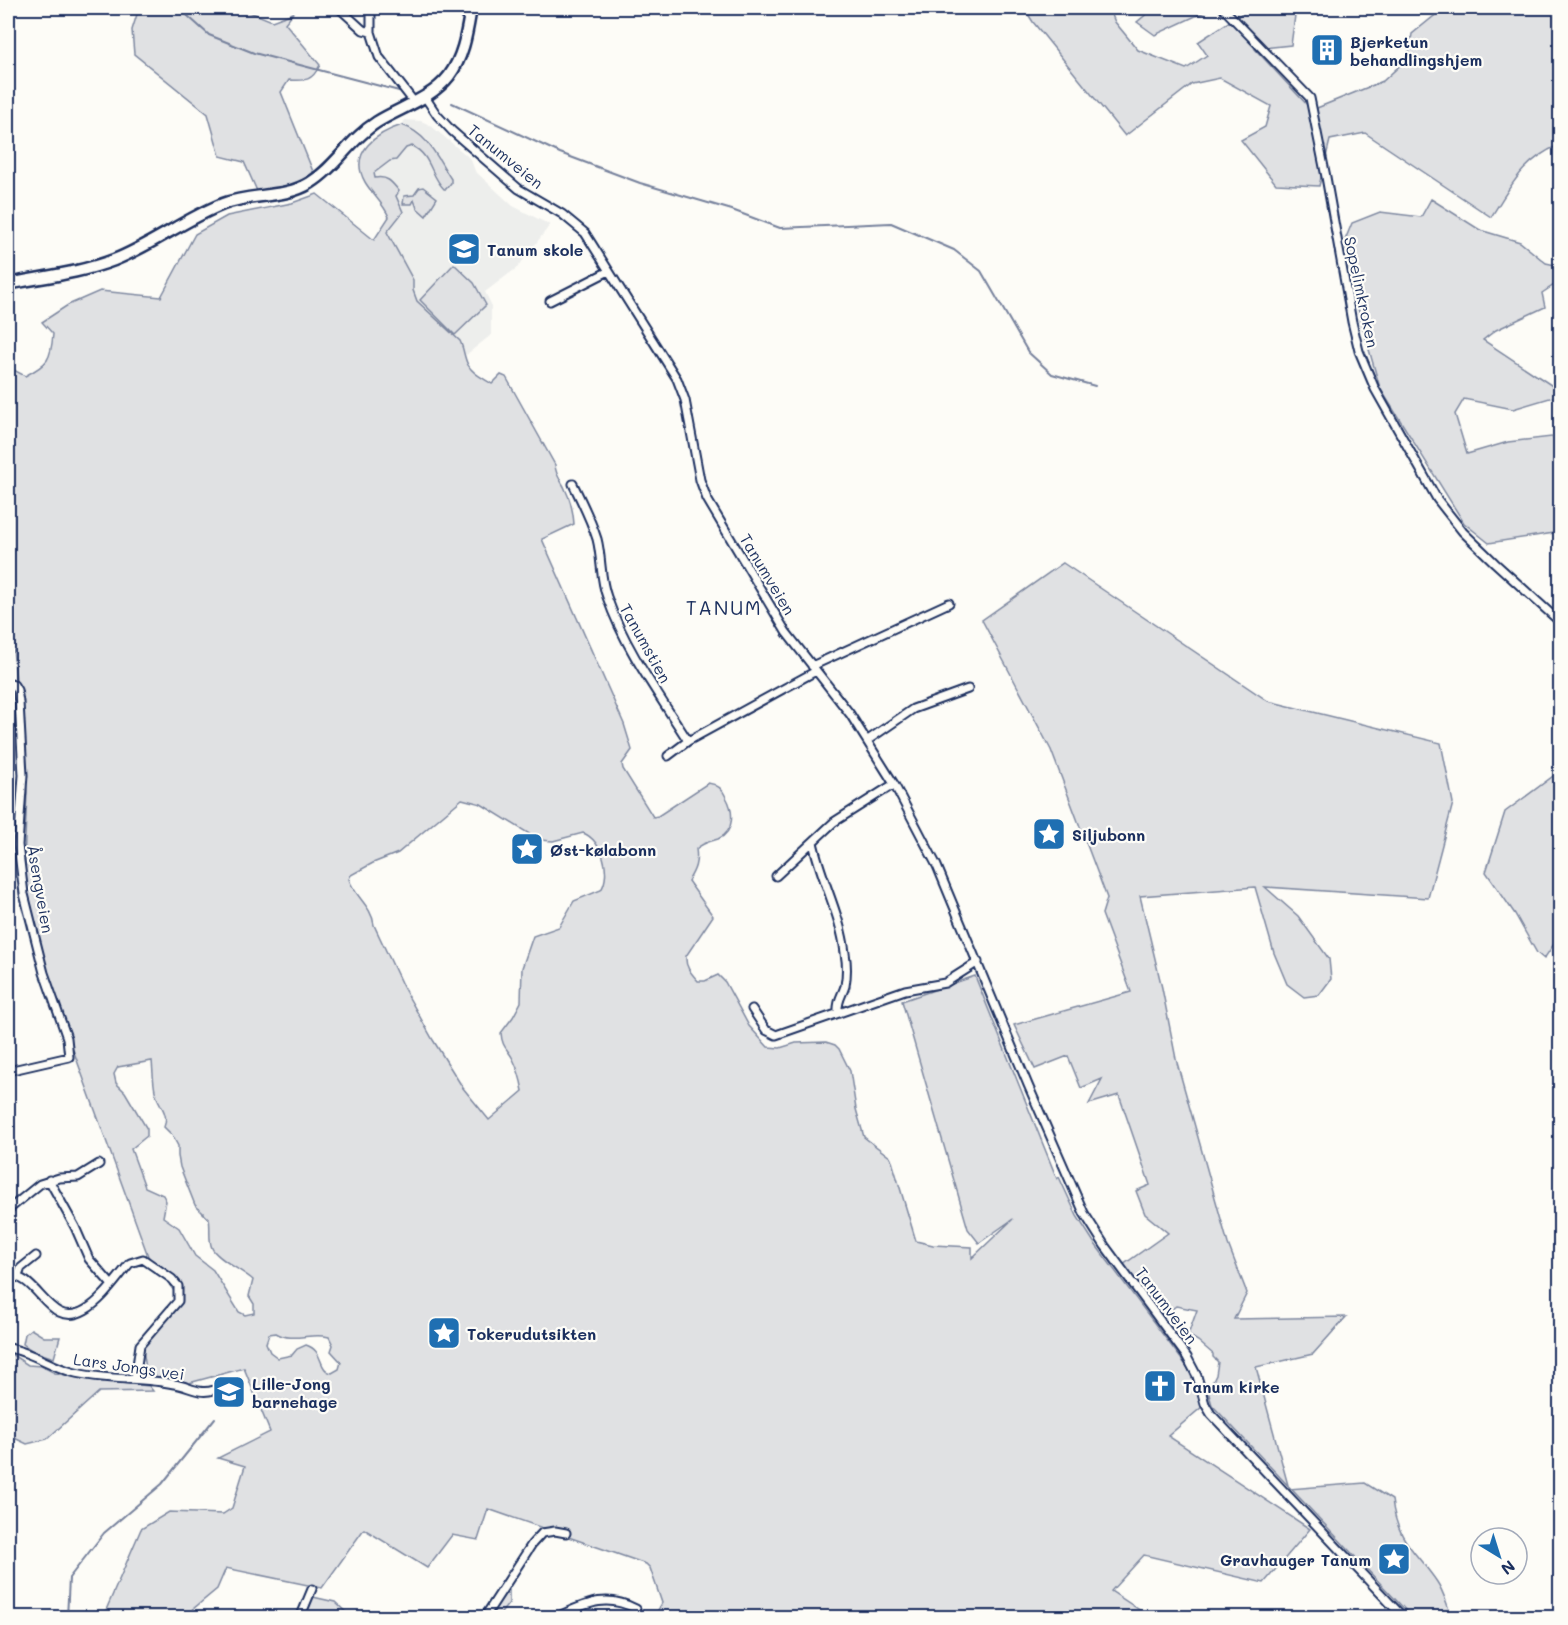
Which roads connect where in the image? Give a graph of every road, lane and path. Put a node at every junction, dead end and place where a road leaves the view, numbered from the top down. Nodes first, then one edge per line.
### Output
1 (339, 8) edge
2 (371, 8) edge
3 (471, 8) edge
4 (1223, 8) edge
5 (371, 32) junction
6 (425, 97) junction
7 (414, 102) junction
8 (609, 271) junction
9 (8, 284) edge
10 (550, 301) dead end
11 (573, 484) dead end
12 (949, 603) dead end
13 (1560, 622) edge
14 (814, 668) junction
15 (10, 684) edge
16 (968, 688) dead end
17 (867, 740) junction
18 (688, 741) junction
19 (668, 756) dead end
20 (894, 784) junction
21 (813, 842) junction
22 (776, 876) dead end
23 (978, 962) junction
24 (752, 1009) dead end
25 (838, 1012) junction
26 (8, 1071) edge
27 (99, 1164) dead end
28 (49, 1180) junction
29 (8, 1210) edge
30 (36, 1256) dead end
31 (8, 1276) edge
32 (18, 1276) junction
33 (111, 1284) junction
34 (8, 1348) edge
35 (135, 1379) junction
36 (214, 1390) dead end
37 (566, 1533) dead end
38 (312, 1589) dead end
39 (636, 1609) dead end
40 (300, 1617) edge
41 (484, 1617) edge
42 (554, 1617) edge
43 (1404, 1617) edge

1 - 5 street
2 - 5 street
3 - 6 main road
4 - 13 street, Sopelimkroken
5 - 7 street
6 - 7 main road
6 - 8 street, Tanumveien
7 - 9 main road
8 - 10 street
8 - 14 street, Tanumveien
11 - 18 street, Tanumstien
12 - 14 street
14 - 17 street, Tanumveien
14 - 18 street
15 - 26 street, Åsengveien
16 - 17 street
17 - 20 street, Tanumveien
18 - 19 street
20 - 21 street
20 - 23 street, Tanumveien
21 - 22 street
21 - 25 street
23 - 25 street
23 - 43 street, Tanumveien
24 - 25 street
27 - 28 street
28 - 29 street
28 - 33 street
30 - 32 street
31 - 32 street
32 - 33 street
33 - 35 street
34 - 35 street, Lars Jongs vei
35 - 36 street, Lars Jongs vei
37 - 41 street
38 - 40 street
39 - 42 street

